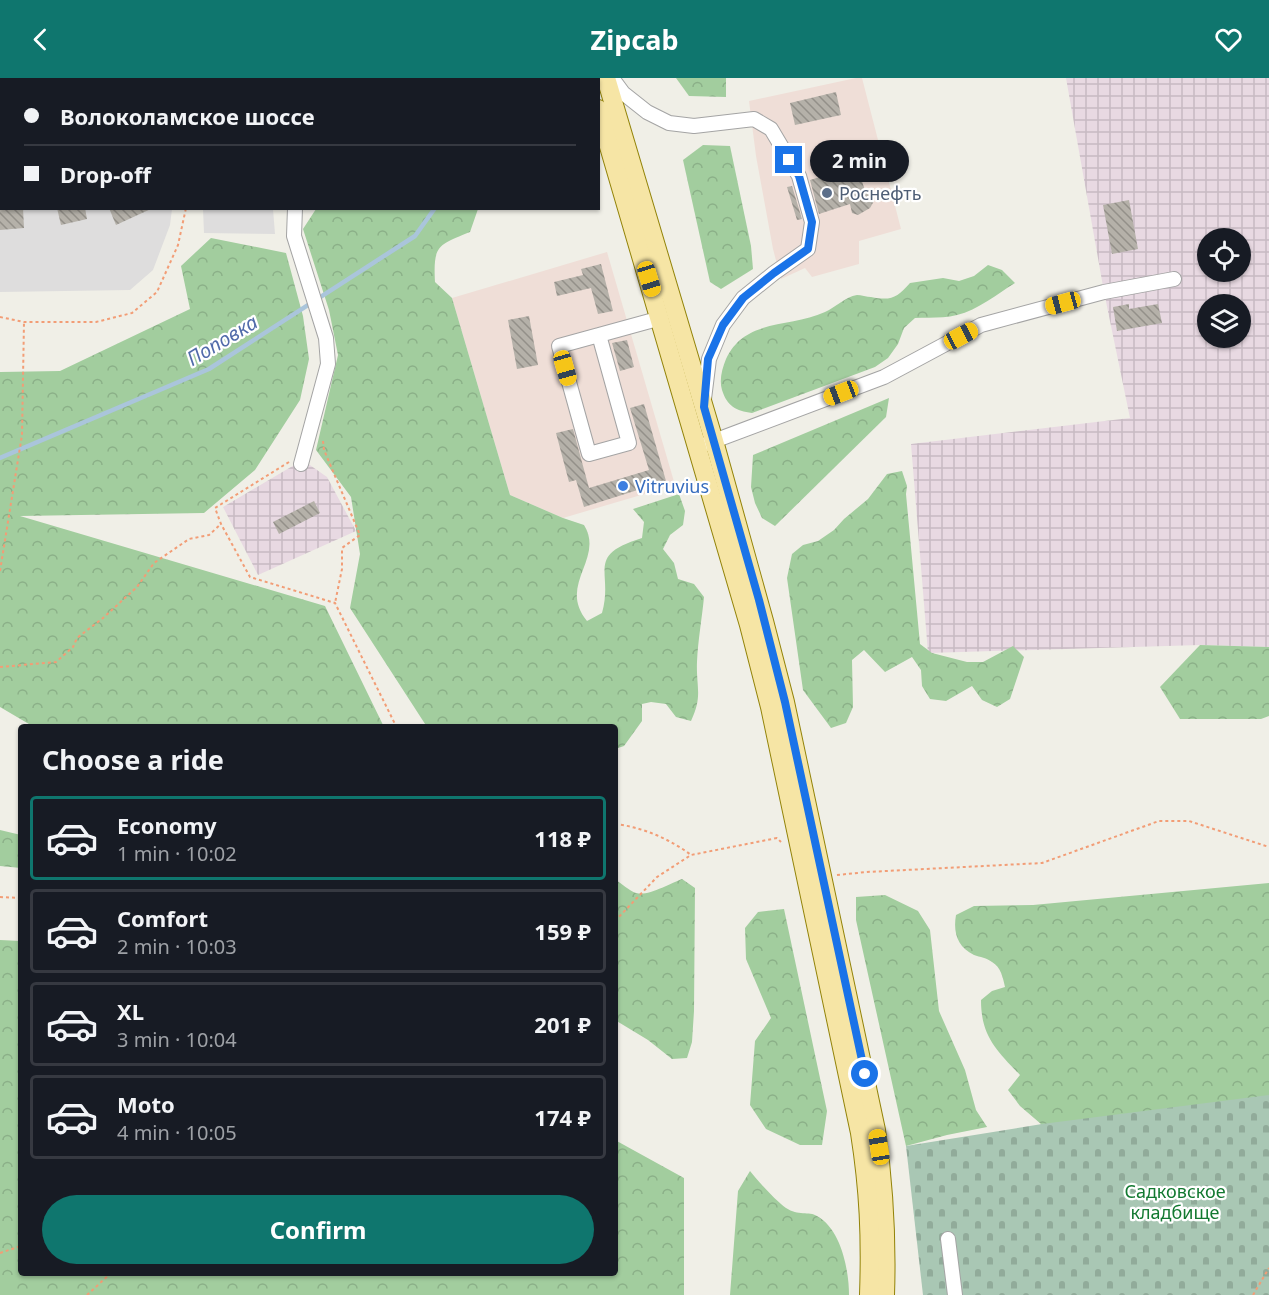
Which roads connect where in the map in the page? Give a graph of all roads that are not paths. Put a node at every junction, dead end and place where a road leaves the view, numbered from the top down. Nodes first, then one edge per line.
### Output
1 (606, 78) edge
2 (612, 78) edge
3 (600, 116) edge
4 (295, 210) edge
5 (1174, 279) dead end
6 (661, 318) junction
7 (598, 335) junction
8 (704, 407) junction
9 (706, 444) junction
10 (302, 458) road end
11 (948, 1239) dead end
12 (869, 1295) edge
13 (885, 1295) edge
14 (955, 1295) edge

1 - 8 main road
2 - 8 lane
3 - 6 main road
4 - 10 lane
5 - 9 lane
6 - 7 lane
6 - 9 main road
7 - 7 lane
8 - 9 main road
9 - 12 main road
9 - 13 main road
11 - 14 lane

